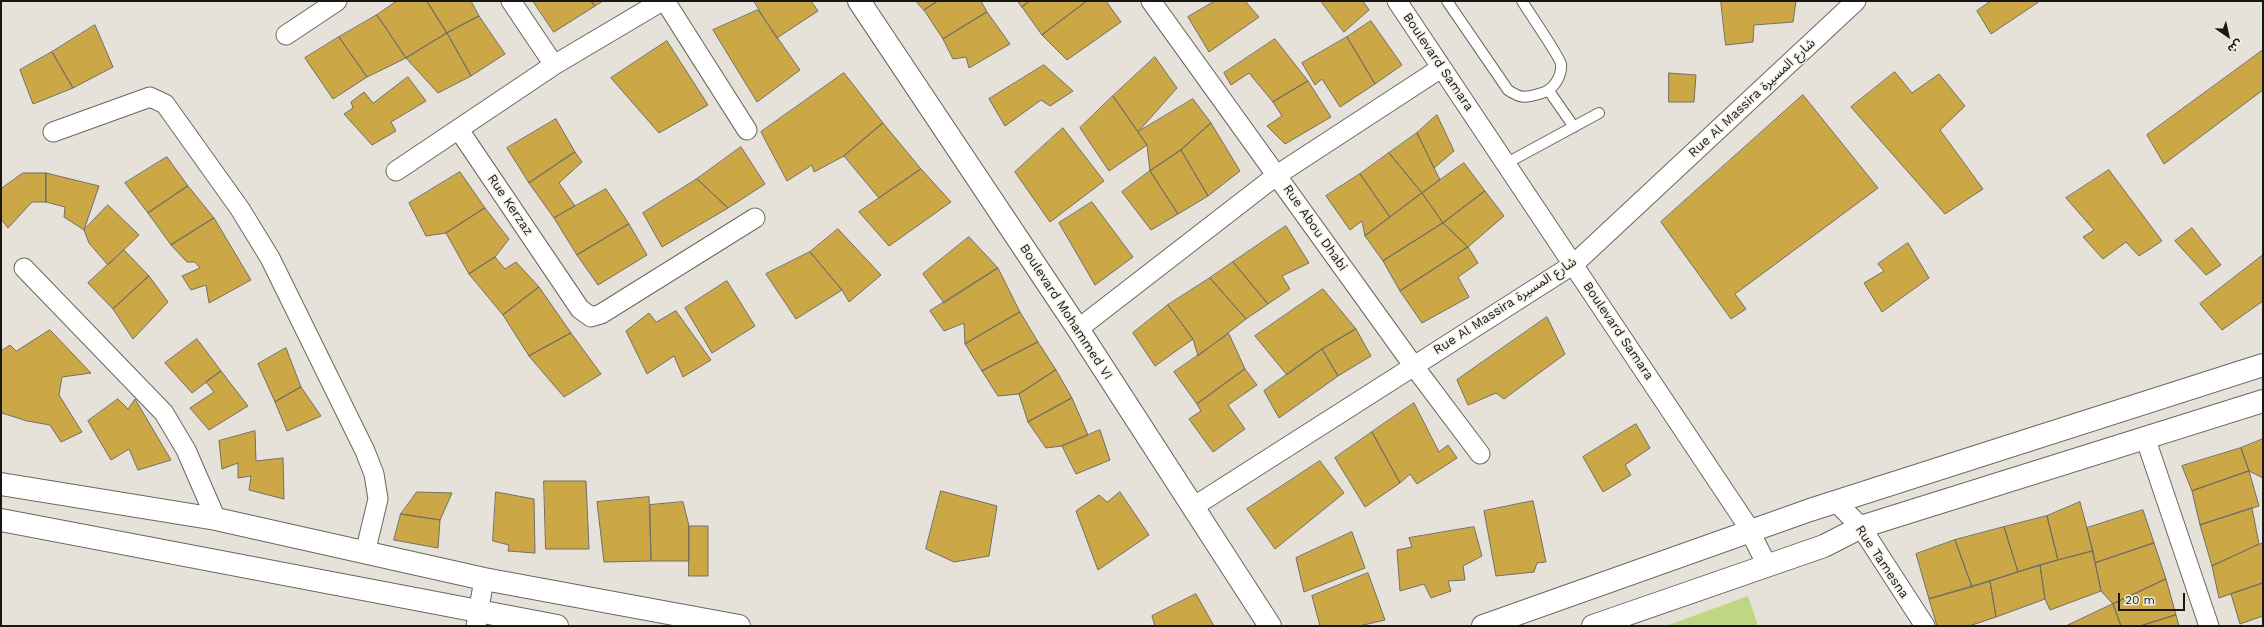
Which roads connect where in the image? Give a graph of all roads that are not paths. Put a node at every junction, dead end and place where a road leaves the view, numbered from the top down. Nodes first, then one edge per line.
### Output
1 (337, 1) edge
2 (511, 1) edge
3 (662, 1) edge
4 (665, 1) edge
5 (858, 1) edge
6 (1151, 1) edge
7 (1397, 1) edge
8 (1447, 1) edge
9 (1522, 1) edge
10 (1856, 1) edge
11 (286, 35) dead end
12 (554, 65) junction
13 (1441, 68) junction
14 (1549, 91) junction
15 (1599, 113) dead end
16 (1574, 126) junction
17 (459, 130) junction
18 (747, 130) dead end
19 (53, 132) dead end
20 (1507, 163) junction
21 (396, 171) dead end
22 (1277, 175) junction
23 (755, 218) dead end
24 (1574, 264) junction
25 (24, 268) dead end
26 (1078, 329) junction
27 (1413, 365) junction
28 (2263, 365) edge
29 (2263, 401) edge
30 (2145, 437) junction
31 (1480, 454) dead end
32 (1, 484) edge
33 (1836, 502) junction
34 (1193, 507) junction
35 (216, 519) junction
36 (1, 520) edge
37 (1861, 527) junction
38 (1750, 531) junction
39 (365, 553) junction
40 (1767, 565) junction
41 (484, 578) junction
42 (478, 618) edge
43 (557, 626) edge
44 (739, 626) edge
45 (1270, 626) edge
46 (1482, 626) edge
47 (1593, 626) edge
48 (1925, 626) edge
49 (2209, 626) edge

1 - 11 street
2 - 12 street
3 - 12 street
4 - 18 street
5 - 26 main road, Boulevard Mohammed VI
6 - 22 street, Rue Abou Dhabi
7 - 13 street, Boulevard Samara
8 - 14 lane
9 - 14 lane
10 - 24 street, Rue Al Massira شارع المسيرة
12 - 17 street
13 - 20 street, Boulevard Samara
13 - 22 street
14 - 16 lane
15 - 16 lane
16 - 20 lane
17 - 21 street
17 - 23 street, Rue Kerzaz
19 - 39 street
20 - 24 street, Boulevard Samara
22 - 26 street
22 - 27 street, Rue Abou Dhabi
24 - 27 street, Rue Al Massira شارع المسيرة
24 - 38 street, Boulevard Samara
25 - 35 street
26 - 34 main road, Boulevard Mohammed VI
27 - 31 street, Rue Abou Dhabi
27 - 34 street, Rue Al Massira شارع المسيرة
28 - 33 main road
29 - 30 main road
30 - 37 main road
30 - 49 street
32 - 35 main road
33 - 37 street, Rue Tamesna
33 - 38 main road
34 - 45 main road, Boulevard Mohammed VI
35 - 39 main road
36 - 42 main road
37 - 40 main road
37 - 48 street, Rue Tamesna
38 - 40 street, Boulevard Samara
38 - 46 main road
39 - 41 main road
40 - 47 main road
41 - 42 street
41 - 44 main road
42 - 43 main road

